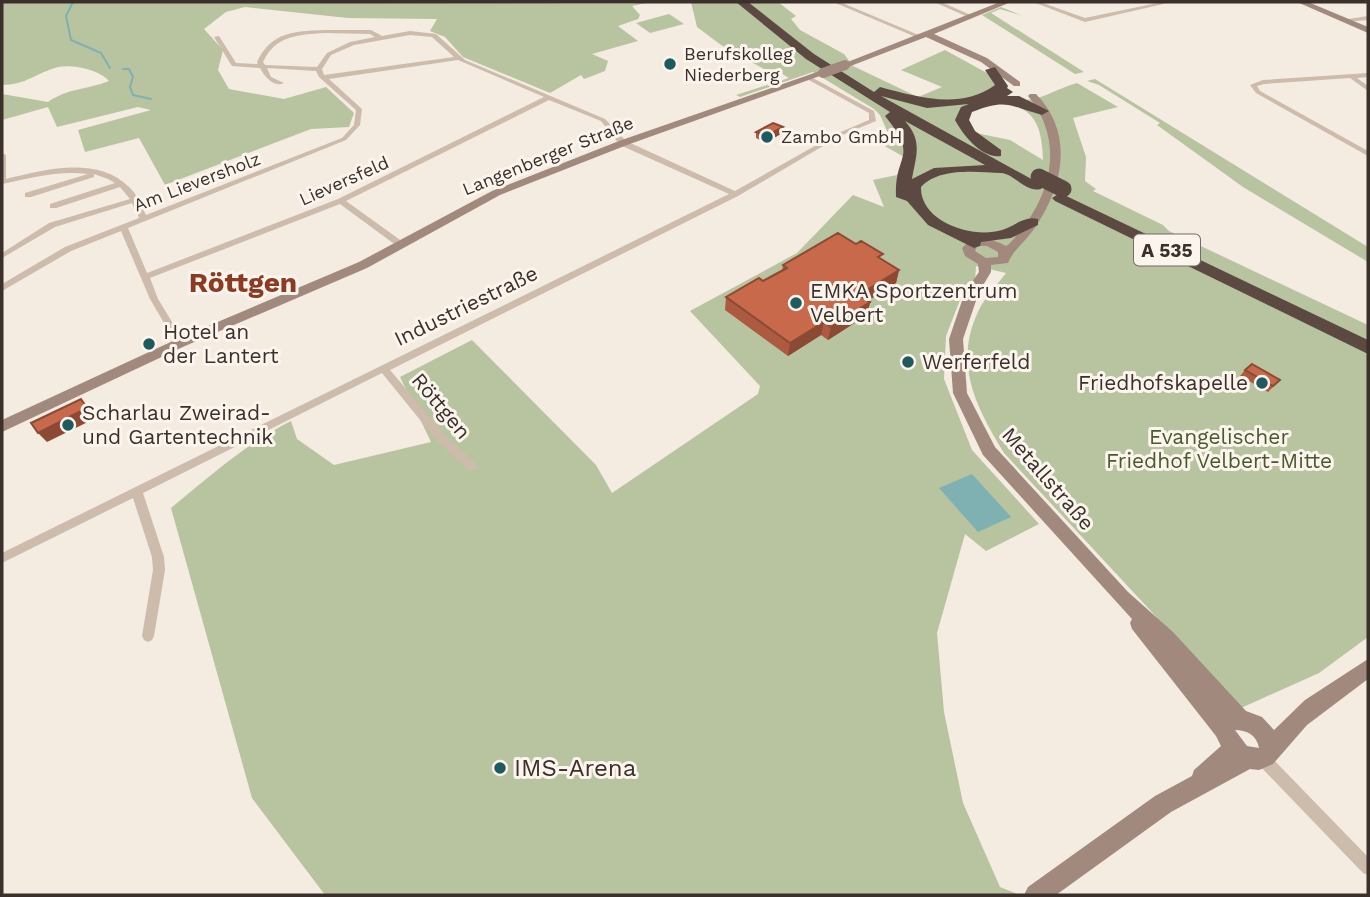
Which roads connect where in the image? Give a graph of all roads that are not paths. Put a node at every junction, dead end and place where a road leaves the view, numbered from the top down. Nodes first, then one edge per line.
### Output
1 (742, 2) edge
2 (751, 2) edge
3 (836, 2) edge
4 (937, 2) edge
5 (1007, 2) edge
6 (1035, 2) edge
7 (1168, 2) edge
8 (1301, 2) edge
9 (973, 14) junction
10 (1368, 18) edge
11 (1345, 20) junction
12 (1368, 30) edge
13 (921, 35) junction
14 (217, 37) dead end
15 (381, 38) junction
16 (457, 58) junction
17 (261, 66) junction
18 (319, 69) junction
19 (991, 70) junction
20 (1368, 75) edge
21 (1350, 76) junction
22 (324, 78) junction
23 (809, 78) junction
24 (281, 83) dead end
25 (1368, 89) edge
26 (1017, 91) junction
27 (869, 92) junction
28 (548, 98) junction
29 (988, 99) junction
30 (1042, 111) junction
31 (623, 143) junction
32 (1368, 154) edge
33 (2, 155) edge
34 (1018, 166) junction
35 (97, 174) junction
36 (2, 181) edge
37 (1037, 181) junction
38 (121, 184) junction
39 (1061, 193) junction
40 (735, 194) junction
41 (28, 195) dead end
42 (134, 200) junction
43 (341, 201) junction
44 (53, 205) dead end
45 (144, 219) junction
46 (1032, 222) junction
47 (124, 227) junction
48 (952, 232) junction
49 (400, 244) junction
50 (971, 245) junction
51 (2, 256) edge
52 (996, 256) junction
53 (145, 277) junction
54 (2, 288) edge
55 (1368, 338) edge
56 (180, 343) junction
57 (1368, 348) edge
58 (383, 368) junction
59 (2, 426) edge
60 (472, 467) dead end
61 (136, 490) junction
62 (2, 558) edge
63 (148, 636) dead end
64 (1368, 668) edge
65 (1301, 714) junction
66 (1246, 743) junction
67 (1368, 868) edge
68 (1036, 895) edge

1 - 27 highway, A 535
2 - 27 highway, A 535
3 - 13 street
4 - 9 street
5 - 9 main road, Langenberger Straße
6 - 7 street
8 - 11 main road
9 - 13 main road, Langenberger Straße
10 - 11 street
11 - 12 main road
13 - 19 main road
13 - 23 main road, Langenberger Straße, bridge
13 - 26 main road
14 - 17 street
15 - 16 street
15 - 17 street
15 - 18 street
16 - 22 street
16 - 28 street
17 - 18 street
17 - 24 street
18 - 22 street
19 - 26 main road
19 - 29 highway
20 - 21 street
21 - 25 street
21 - 32 street
22 - 45 street, Am Lieversholz
23 - 31 main road, Langenberger Straße
23 - 40 street, Industriestraße
26 - 29 highway
26 - 30 main road
27 - 29 highway
27 - 34 highway, A 535
27 - 37 highway, A 535
27 - 50 highway
28 - 31 street
28 - 43 street, Lieversfeld
29 - 30 highway
29 - 34 highway
30 - 46 main road, Metallstraße
31 - 40 street
31 - 49 main road, Langenberger Straße
33 - 36 street
34 - 37 highway, A 535
35 - 36 street
35 - 38 street
35 - 41 street
37 - 39 highway, A 535
37 - 48 highway
38 - 42 street
38 - 44 street
39 - 55 highway, A 535
39 - 57 highway, A 535
40 - 58 street, Industriestraße
42 - 45 street
42 - 51 street
43 - 49 street
43 - 53 street, Lieversfeld
45 - 47 street, Am Lieversholz
46 - 48 highway
46 - 52 main road, Metallstraße
47 - 53 street
47 - 54 street, Am Lieversholz
48 - 50 highway
49 - 56 main road, Langenberger Straße
50 - 52 main road
50 - 52 main road
52 - 66 main road, Metallstraße
53 - 56 street
56 - 59 main road, Langenberger Straße
58 - 60 street, Röttgen
58 - 61 street, Industriestraße
61 - 62 street, Industriestraße
61 - 63 street
64 - 65 main road
65 - 66 main road
65 - 66 main road
66 - 67 street, Metallstraße
66 - 68 main road

